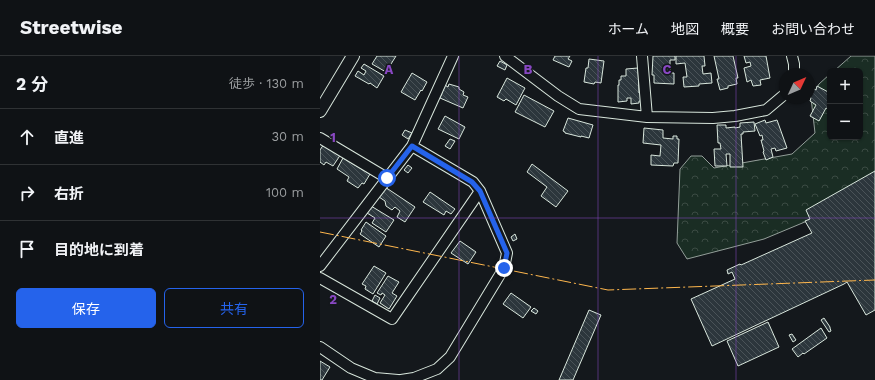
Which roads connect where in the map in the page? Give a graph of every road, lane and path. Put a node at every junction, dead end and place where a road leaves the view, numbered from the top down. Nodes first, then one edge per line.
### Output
1 (354, 56) edge
2 (453, 56) edge
3 (505, 56) edge
4 (642, 56) edge
5 (792, 56) edge
6 (794, 68) edge
7 (779, 99) edge
8 (320, 111) edge
9 (647, 116) junction
10 (320, 138) edge
11 (412, 146) junction
12 (387, 178) junction
13 (480, 191) junction
14 (320, 266) edge
15 (320, 278) edge
16 (320, 347) edge
17 (399, 380) edge

1 - 8 street
2 - 11 street
3 - 9 street
4 - 9 street
5 - 6 street
7 - 9 street
10 - 12 street
11 - 12 street
11 - 13 street
12 - 14 street
13 - 15 street
13 - 17 street
16 - 17 street

